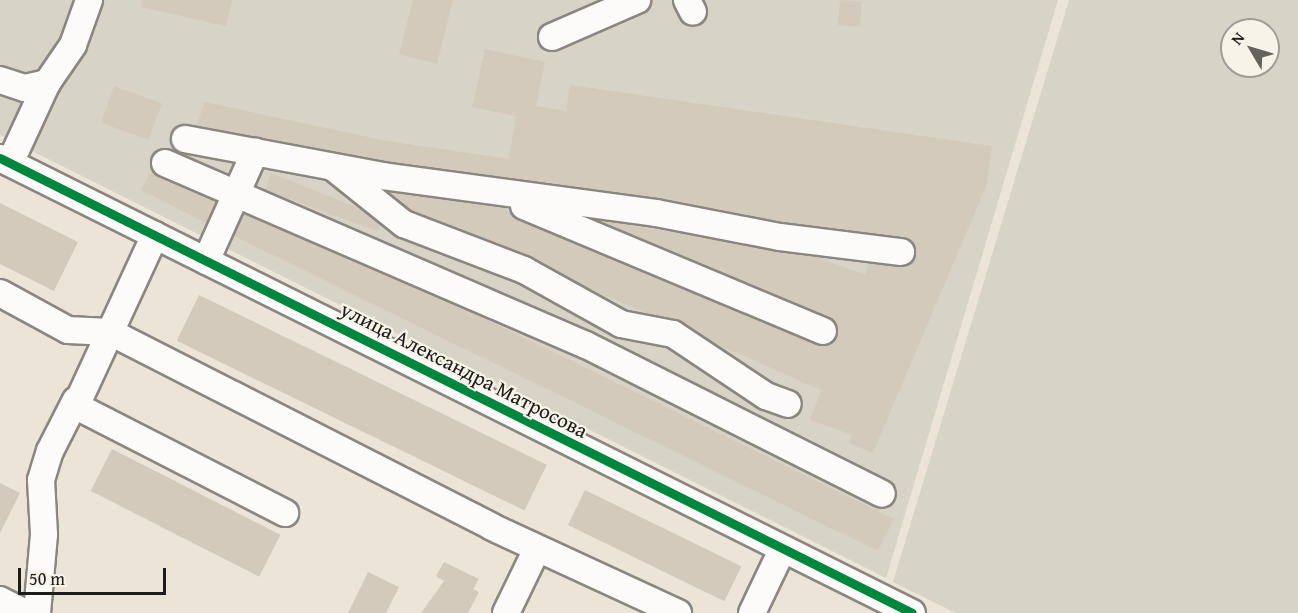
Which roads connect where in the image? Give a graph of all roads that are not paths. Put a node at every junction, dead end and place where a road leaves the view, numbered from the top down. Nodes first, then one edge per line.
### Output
1 (89, 0) edge
2 (637, 0) edge
3 (552, 37) dead end
4 (0, 80) edge
5 (47, 83) junction
6 (185, 139) dead end
7 (255, 152) junction
8 (5, 160) edge
9 (165, 163) dead end
10 (331, 166) junction
11 (494, 192) junction
12 (237, 194) junction
13 (155, 235) junction
14 (901, 252) dead end
15 (206, 261) junction
16 (0, 293) edge
17 (823, 331) dead end
18 (110, 332) junction
19 (76, 400) junction
20 (788, 404) dead end
21 (882, 494) dead end
22 (285, 513) dead end
23 (537, 549) junction
24 (782, 550) junction
25 (0, 600) edge
26 (884, 607) edge
27 (25, 613) edge
28 (37, 613) edge
29 (506, 613) edge
30 (678, 613) edge
31 (752, 613) edge
32 (912, 613) edge

1 - 5 street
2 - 3 street
4 - 5 street
5 - 8 street
6 - 7 street
7 - 10 street
7 - 12 street
8 - 13 street, улица Александра Матросова
9 - 12 street
10 - 11 street
10 - 20 street
11 - 14 street
11 - 17 street
12 - 15 street
12 - 21 street
13 - 15 street, улица Александра Матросова
13 - 18 street
15 - 24 street, улица Александра Матросова
16 - 18 street
18 - 19 street
18 - 23 street
19 - 22 street
19 - 28 street
23 - 29 street
23 - 30 street
24 - 26 street, улица Александра Матросова
24 - 31 street
25 - 27 street
26 - 32 street, улица Александра Матросова

